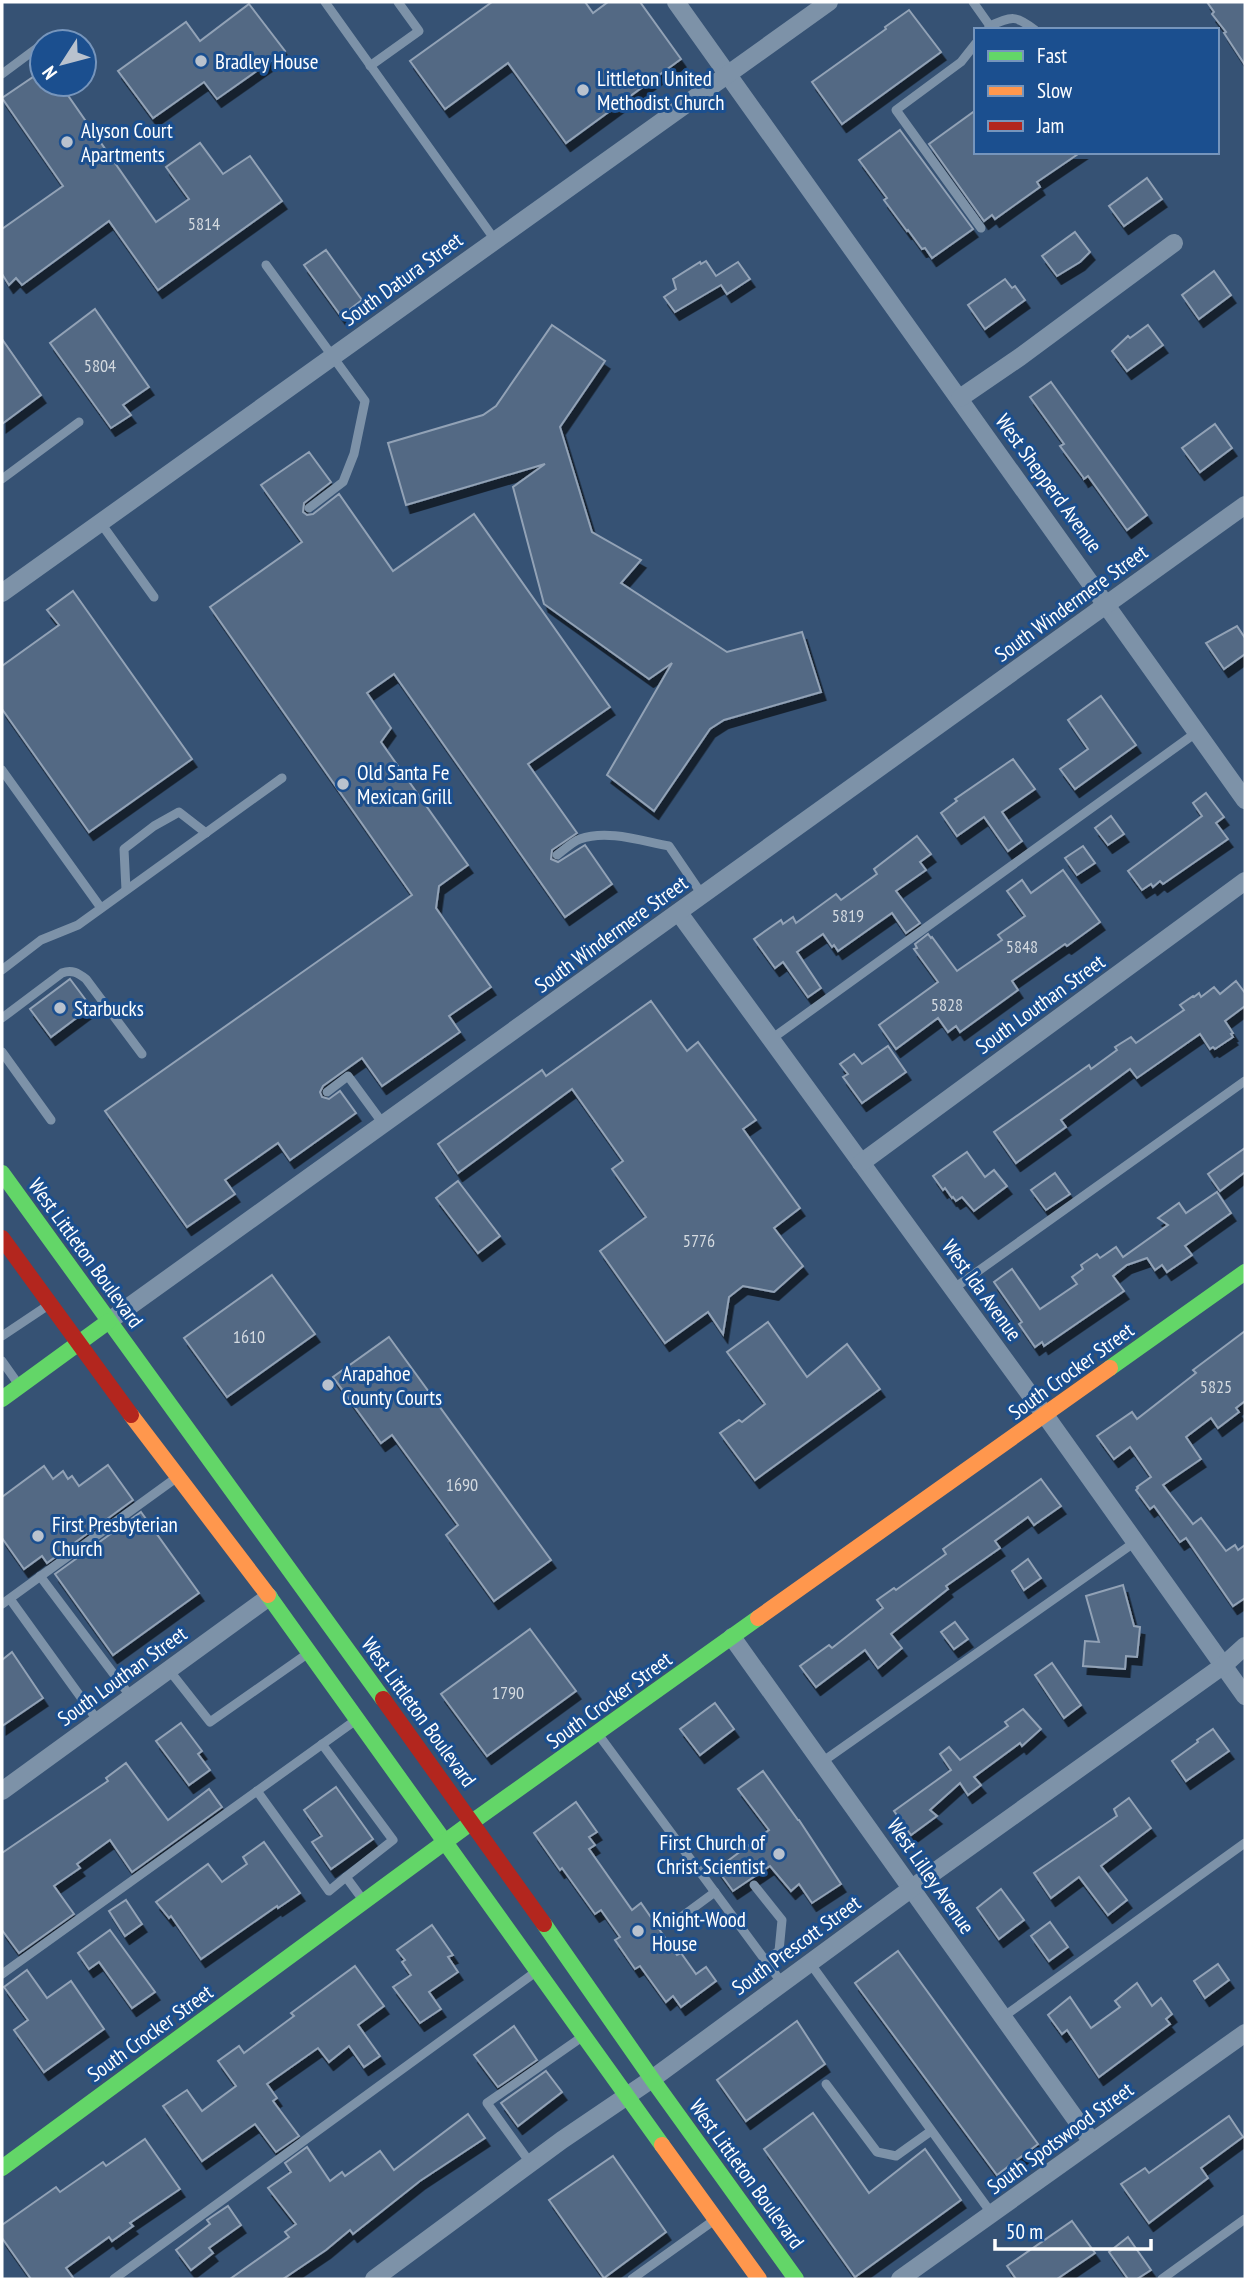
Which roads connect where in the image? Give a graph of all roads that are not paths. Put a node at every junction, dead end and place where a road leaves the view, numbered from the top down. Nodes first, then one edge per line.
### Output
1 (324, 2) edge
2 (398, 2) edge
3 (676, 2) edge
4 (829, 2) edge
5 (973, 2) edge
6 (989, 28) edge
7 (1032, 28) edge
8 (974, 46) edge
9 (28, 55) edge
10 (370, 66) junction
11 (727, 73) junction
12 (2, 74) edge
13 (981, 228) dead end
14 (495, 240) junction
15 (1174, 243) dead end
16 (266, 265) dead end
17 (333, 356) junction
18 (960, 398) junction
19 (79, 422) dead end
20 (2, 479) edge
21 (1245, 505) edge
22 (309, 508) dead end
23 (100, 522) junction
24 (2, 593) edge
25 (154, 597) dead end
26 (1108, 604) junction
27 (1197, 732) junction
28 (2, 770) edge
29 (282, 778) dead end
30 (1245, 800) edge
31 (206, 833) junction
32 (557, 855) dead end
33 (1245, 881) edge
34 (126, 890) junction
35 (703, 897) junction
36 (101, 908) junction
37 (679, 914) junction
38 (2, 970) edge
39 (2, 1018) edge
40 (770, 1040) junction
41 (2, 1052) edge
42 (142, 1054) dead end
43 (1245, 1081) edge
44 (327, 1092) dead end
45 (51, 1120) dead end
46 (384, 1125) junction
47 (861, 1163) junction
48 (2, 1173) edge
49 (2, 1238) edge
50 (1245, 1272) edge
51 (953, 1289) junction
52 (49, 1304) junction
53 (109, 1321) junction
54 (2, 1336) edge
55 (78, 1344) junction
56 (2, 1361) edge
57 (20, 1386) junction
58 (2, 1399) edge
59 (1045, 1415) junction
60 (178, 1477) junction
61 (1135, 1542) junction
62 (40, 1576) junction
63 (269, 1597) junction
64 (6, 1601) edge
65 (733, 1637) junction
66 (1245, 1646) edge
67 (309, 1653) junction
68 (1224, 1665) junction
69 (169, 1670) junction
70 (1245, 1696) edge
71 (131, 1697) junction
72 (356, 1720) junction
73 (98, 1721) junction
74 (598, 1734) junction
75 (322, 1744) junction
76 (822, 1762) junction
77 (2, 1791) edge
78 (257, 1791) junction
79 (472, 1822) junction
80 (444, 1843) junction
81 (1245, 1843) edge
82 (346, 1877) junction
83 (754, 1885) dead end
84 (912, 1888) junction
85 (715, 1892) junction
86 (364, 1901) junction
87 (673, 1923) dead end
88 (765, 1960) junction
89 (810, 1963) junction
90 (537, 1971) junction
91 (2, 1974) edge
92 (782, 1983) junction
93 (1003, 2017) junction
94 (1245, 2033) edge
95 (584, 2035) junction
96 (652, 2079) junction
97 (826, 2084) dead end
98 (628, 2096) junction
99 (931, 2131) junction
100 (1092, 2142) junction
101 (531, 2164) junction
102 (2, 2168) edge
103 (992, 2214) junction
104 (716, 2219) junction
105 (1245, 2219) edge
106 (114, 2279) edge
107 (374, 2279) edge
108 (632, 2279) edge
109 (759, 2279) edge
110 (796, 2279) edge
111 (900, 2279) edge
112 (1162, 2279) edge

1 - 10 lane
2 - 10 lane
3 - 11 street, West Shepperd Avenue
4 - 11 street, South Datura Street
5 - 6 lane
6 - 7 lane
8 - 13 lane
9 - 12 lane
10 - 14 lane
11 - 14 street, South Datura Street
11 - 18 street, West Shepperd Avenue
14 - 17 street, South Datura Street
15 - 18 street
16 - 17 lane
17 - 22 lane
17 - 23 street, South Datura Street
18 - 26 street, West Shepperd Avenue
19 - 20 lane
21 - 26 street, South Windermere Street
23 - 24 street, South Datura Street
23 - 25 lane
26 - 27 street, West Shepperd Avenue
26 - 35 street, South Windermere Street
27 - 30 street, West Shepperd Avenue
27 - 40 lane
28 - 36 lane
29 - 31 lane
31 - 34 lane
31 - 34 lane
32 - 35 lane
33 - 47 street, South Louthan Street
34 - 36 lane
35 - 37 street, South Windermere Street
36 - 38 lane
37 - 40 street, West Ida Avenue
37 - 46 street, South Windermere Street
39 - 42 lane
40 - 47 street, West Ida Avenue
41 - 45 lane
43 - 51 lane
44 - 46 lane
46 - 53 street, South Windermere Street
47 - 51 street, West Ida Avenue
48 - 53 main road, West Littleton Boulevard
49 - 52 main road
50 - 59 main road, South Crocker Street
51 - 59 street, West Ida Avenue
52 - 54 lane
52 - 55 main road
53 - 55 main road, South Windermere Street
53 - 79 main road, West Littleton Boulevard
55 - 57 main road, South Windermere Street
55 - 60 main road
56 - 57 lane
57 - 58 main road, South Windermere Street
59 - 61 street, West Ida Avenue
59 - 65 main road, South Crocker Street
60 - 62 lane
60 - 63 main road
61 - 68 street, West Ida Avenue
61 - 76 lane
62 - 64 lane
62 - 71 lane
63 - 67 main road
63 - 69 street, South Louthan Street
64 - 73 lane
65 - 74 main road, South Crocker Street
65 - 76 street, West Lilley Avenue
66 - 68 street, South Prescott Street
67 - 69 lane
67 - 72 main road
68 - 70 street, West Ida Avenue
68 - 84 street, South Prescott Street
69 - 71 street, South Louthan Street
71 - 73 street, South Louthan Street
72 - 75 lane
72 - 80 main road
73 - 77 street, South Louthan Street
74 - 79 main road, South Crocker Street
74 - 85 lane
75 - 78 lane
75 - 82 lane
76 - 84 street, West Lilley Avenue
78 - 82 lane
78 - 91 lane
79 - 80 main road, South Crocker Street
79 - 96 main road, West Littleton Boulevard
80 - 86 main road, South Crocker Street
80 - 90 main road
81 - 93 lane
82 - 86 lane
83 - 88 lane
84 - 89 street, South Prescott Street
84 - 93 street, West Lilley Avenue
85 - 87 lane
85 - 88 lane
86 - 102 main road, South Crocker Street
88 - 92 lane
89 - 92 street, South Prescott Street
89 - 99 lane
90 - 95 main road
90 - 106 lane
92 - 96 street, South Prescott Street
93 - 100 street, West Lilley Avenue
94 - 100 street, South Spotswood Street
95 - 98 main road
95 - 101 lane
96 - 98 street, South Prescott Street
96 - 110 main road, West Littleton Boulevard
97 - 99 lane
98 - 101 street, South Prescott Street
98 - 104 main road
99 - 103 lane
100 - 103 street, South Spotswood Street
101 - 107 street, South Prescott Street
103 - 111 street, South Spotswood Street
104 - 108 lane
104 - 109 main road
105 - 112 lane

